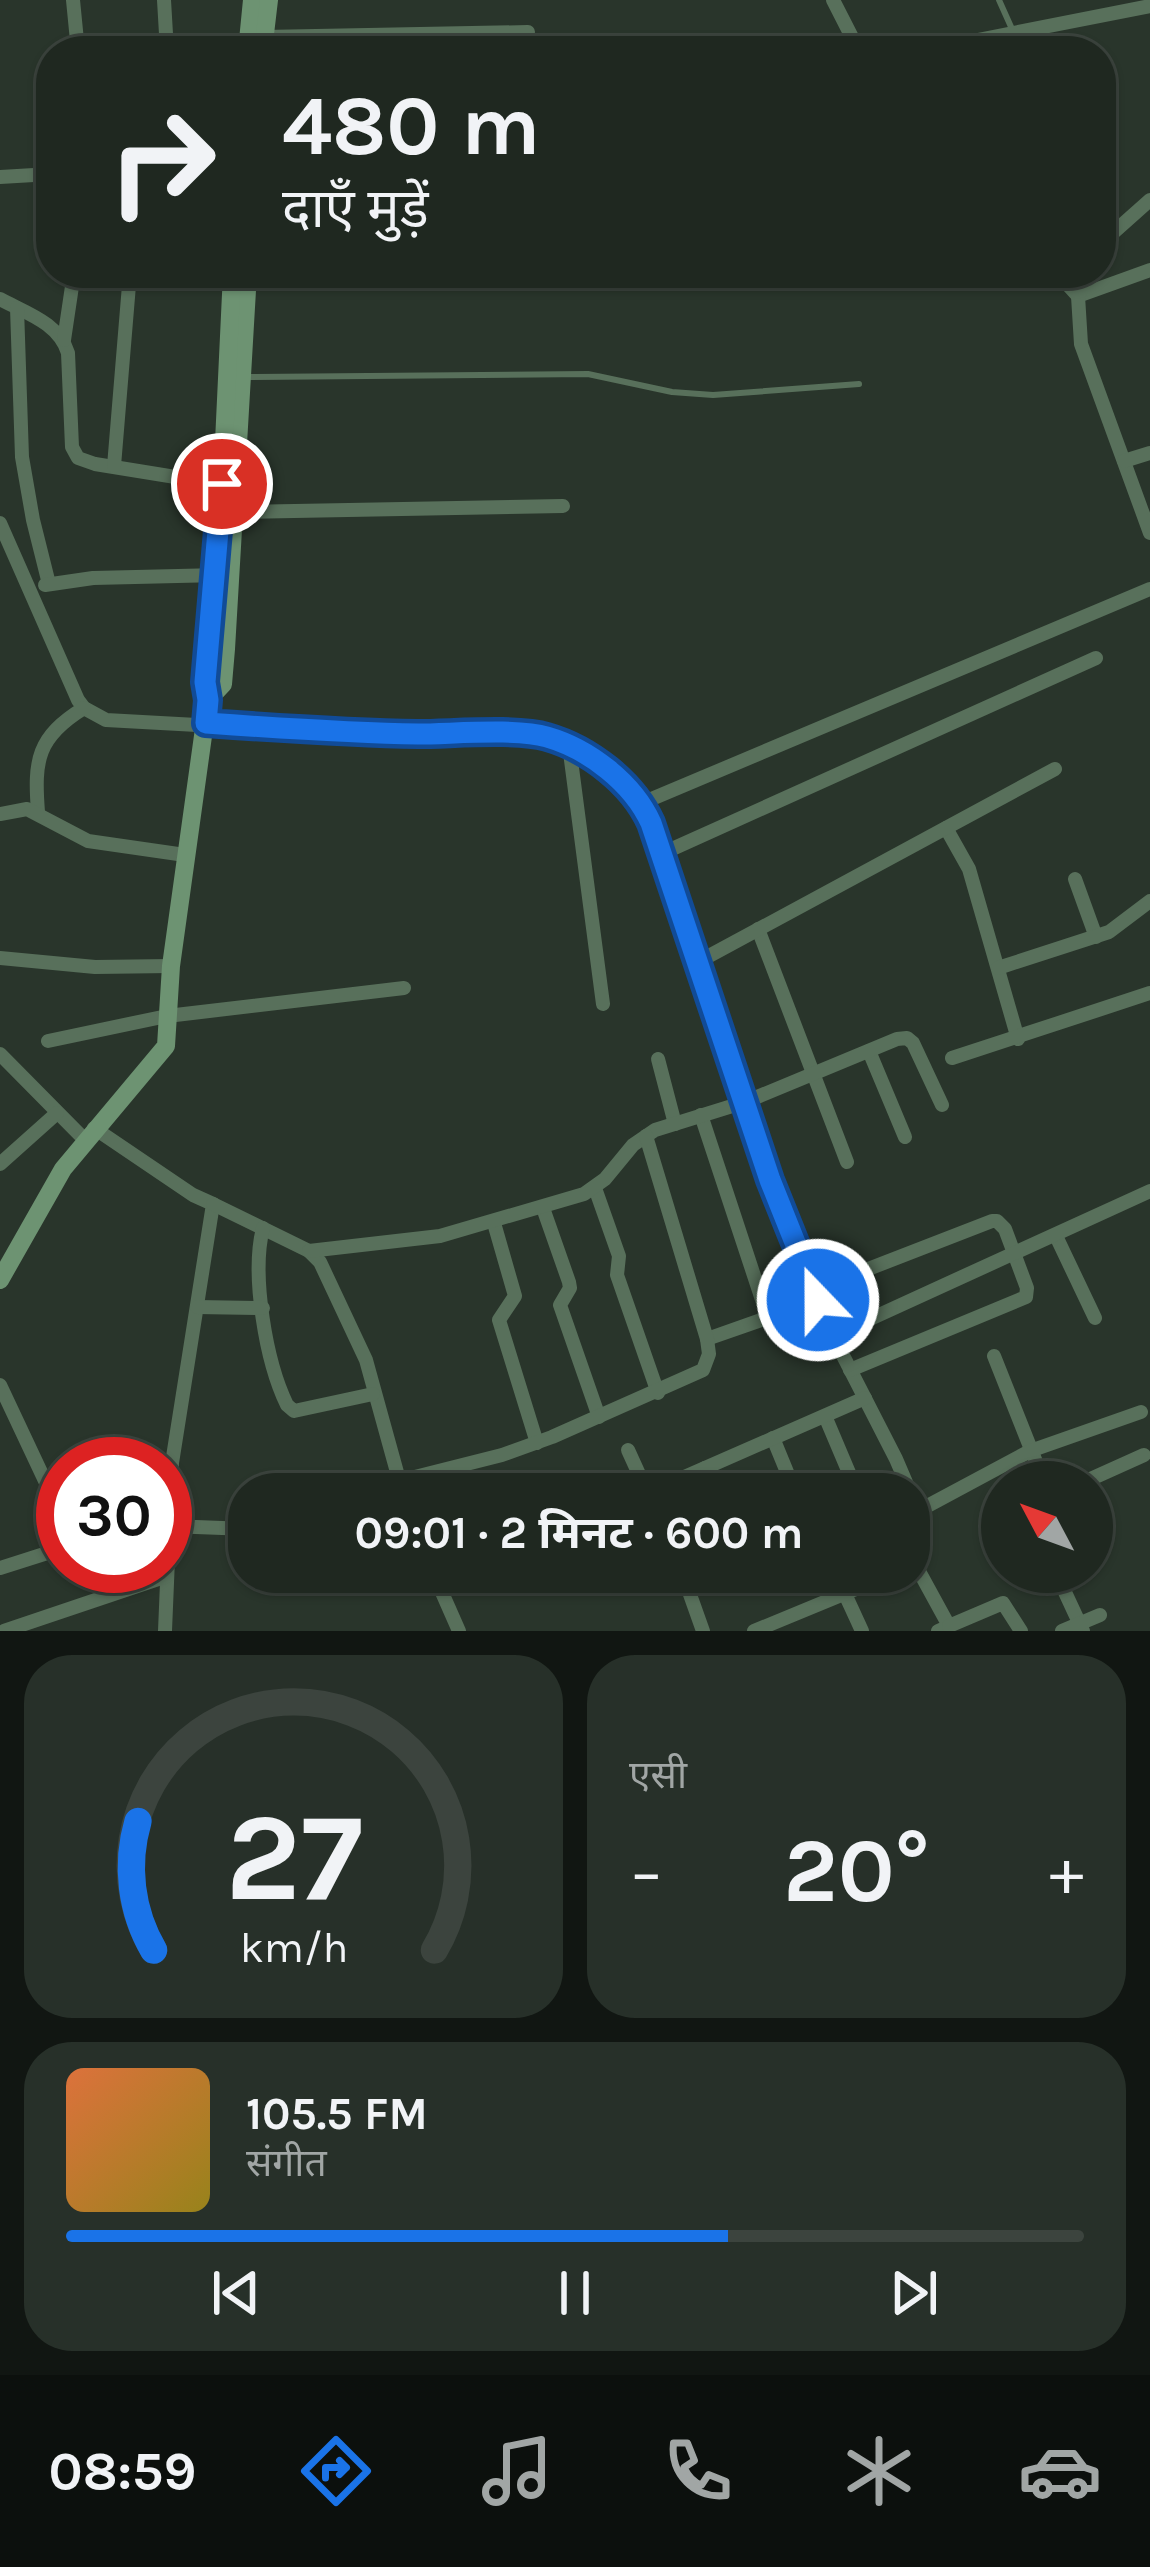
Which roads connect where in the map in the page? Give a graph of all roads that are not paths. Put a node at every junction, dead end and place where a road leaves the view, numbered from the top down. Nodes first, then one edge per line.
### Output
1 (74, 0) edge
2 (164, 0) edge
3 (252, 0) edge
4 (269, 0) edge
5 (832, 0) edge
6 (999, 0) edge
7 (1150, 6) edge
8 (528, 32) dead end
9 (1013, 33) junction
10 (77, 36) edge
11 (166, 36) edge
12 (248, 36) edge
13 (265, 36) edge
14 (440, 36) edge
15 (852, 36) edge
16 (998, 36) edge
17 (36, 175) edge
18 (0, 177) edge
19 (1150, 200) edge
20 (1116, 230) edge
21 (1150, 270) edge
22 (1116, 282) edge
23 (72, 288) edge
24 (129, 288) edge
25 (232, 288) edge
26 (247, 288) edge
27 (1071, 288) edge
28 (1082, 288) edge
29 (1100, 288) edge
30 (1078, 296) junction
31 (0, 298) edge
32 (16, 308) junction
33 (64, 340) junction
34 (242, 377) junction
35 (859, 384) dead end
36 (1150, 453) edge
37 (1124, 461) junction
38 (113, 466) junction
39 (229, 485) junction
40 (563, 506) dead end
41 (235, 512) junction
42 (1146, 513) edge
43 (1, 527) edge
44 (1150, 533) edge
45 (223, 576) junction
46 (49, 584) junction
47 (1150, 589) edge
48 (28, 590) junction
49 (1096, 658) dead end
50 (84, 708) junction
51 (206, 723) junction
52 (568, 745) junction
53 (1055, 769) dead end
54 (642, 803) junction
55 (38, 812) junction
56 (0, 814) edge
57 (946, 828) junction
58 (661, 854) junction
59 (184, 855) junction
60 (1075, 879) dead end
61 (1150, 901) edge
62 (758, 929) junction
63 (1096, 937) junction
64 (0, 958) edge
65 (695, 959) junction
66 (171, 967) junction
67 (998, 968) junction
68 (404, 988) dead end
69 (1150, 993) edge
70 (603, 1004) dead end
71 (167, 1016) junction
72 (1018, 1039) junction
73 (48, 1041) dead end
74 (869, 1051) junction
75 (0, 1054) edge
76 (952, 1058) dead end
77 (658, 1059) dead end
78 (813, 1073) junction
79 (745, 1102) junction
80 (942, 1105) dead end
81 (56, 1113) junction
82 (701, 1115) junction
83 (675, 1124) junction
84 (89, 1134) junction
85 (646, 1136) junction
86 (905, 1137) dead end
87 (848, 1162) dead end
88 (0, 1164) edge
89 (595, 1188) junction
90 (1150, 1191) edge
91 (213, 1204) junction
92 (543, 1208) junction
93 (494, 1222) junction
94 (263, 1228) junction
95 (1056, 1236) junction
96 (309, 1251) junction
97 (1015, 1255) junction
98 (0, 1280) edge
99 (816, 1295) junction
100 (196, 1307) junction
101 (263, 1307) junction
102 (768, 1318) junction
103 (1095, 1318) dead end
104 (833, 1336) junction
105 (706, 1340) junction
106 (994, 1356) dead end
107 (850, 1370) junction
108 (0, 1385) edge
109 (658, 1393) junction
110 (374, 1394) junction
111 (865, 1399) junction
112 (1141, 1412) dead end
113 (825, 1416) junction
114 (599, 1418) junction
115 (176, 1437) edge
116 (773, 1438) junction
117 (537, 1443) junction
118 (628, 1450) dead end
119 (1030, 1451) junction
120 (1144, 1455) dead end
121 (1035, 1461) edge
122 (36, 1462) edge
123 (705, 1468) junction
124 (1113, 1469) edge
125 (397, 1473) edge
126 (446, 1473) edge
127 (639, 1473) edge
128 (694, 1473) edge
129 (707, 1473) edge
130 (787, 1473) edge
131 (849, 1473) edge
132 (900, 1473) edge
133 (930, 1505) edge
134 (192, 1521) edge
135 (228, 1526) edge
136 (36, 1557) edge
137 (0, 1568) edge
138 (117, 1593) edge
139 (166, 1593) edge
140 (442, 1593) edge
141 (689, 1593) edge
142 (926, 1593) edge
143 (1066, 1593) edge
144 (845, 1594) joint
145 (1100, 1615) dead end
146 (1081, 1627) edge
147 (944, 1628) edge
148 (4, 1631) edge
149 (165, 1631) edge
150 (459, 1631) edge
151 (703, 1631) edge
152 (754, 1631) edge
153 (862, 1631) edge
154 (1021, 1631) edge
155 (1062, 1631) edge

1 - 10 street
2 - 11 street
3 - 12 street
4 - 13 street
5 - 15 street
6 - 9 lane
7 - 9 street
8 - 14 street
9 - 16 street
17 - 18 street
19 - 20 street
21 - 22 street
23 - 33 street
24 - 38 street
25 - 39 street
26 - 34 street
27 - 30 street
28 - 30 street
29 - 30 street
30 - 37 street
31 - 32 street
32 - 33 street
32 - 46 street
33 - 38 street
34 - 35 lane
34 - 39 street
36 - 37 street
37 - 42 street
38 - 39 street
39 - 41 street
39 - 45 street
40 - 41 street
41 - 45 street
42 - 44 street
43 - 48 street
45 - 46 street
45 - 51 street
46 - 48 street
47 - 54 street
48 - 50 street
49 - 58 street
50 - 51 street
50 - 55 street
51 - 52 street
51 - 59 street
52 - 54 street
52 - 70 street
53 - 57 street
54 - 58 street
55 - 56 street
55 - 59 street
57 - 62 street
57 - 67 street
58 - 65 street
59 - 66 street
60 - 63 street
61 - 63 street
62 - 65 street
62 - 78 street
63 - 67 street
64 - 66 street
65 - 79 street
66 - 71 street
67 - 72 street
68 - 71 street
69 - 72 street
71 - 73 street
71 - 84 street
72 - 76 street
74 - 78 street
74 - 80 street
74 - 86 street
75 - 81 street
77 - 83 street
78 - 79 street
78 - 87 street
79 - 82 street
79 - 99 street
81 - 84 street
81 - 88 street
82 - 83 street
82 - 102 street
83 - 85 street
84 - 91 street
84 - 98 street
85 - 89 street
85 - 105 street
89 - 92 street
89 - 109 street
90 - 95 street
91 - 94 street
91 - 100 street
92 - 93 street
92 - 114 street
93 - 96 street
93 - 117 street
94 - 96 street
94 - 101 street
95 - 97 street
95 - 103 street
96 - 110 street
97 - 99 street
97 - 104 street
97 - 107 street
99 - 102 street
99 - 104 street
100 - 101 street
100 - 115 street
101 - 110 street
102 - 105 street
104 - 107 street
105 - 109 street
106 - 119 street
107 - 111 street
108 - 122 street
109 - 114 street
110 - 125 street
111 - 113 street
111 - 132 street
112 - 119 street
113 - 116 street
113 - 131 street
114 - 117 street
116 - 123 street
116 - 130 street
117 - 126 street
118 - 127 street
119 - 121 street
119 - 133 street
120 - 124 street
123 - 128 street
123 - 129 street
134 - 135 street
136 - 137 street
138 - 148 street
139 - 149 street
140 - 150 street
141 - 151 street
142 - 147 street
143 - 146 street
144 - 152 street
144 - 153 street
145 - 146 street
146 - 155 street
147 - 154 street

